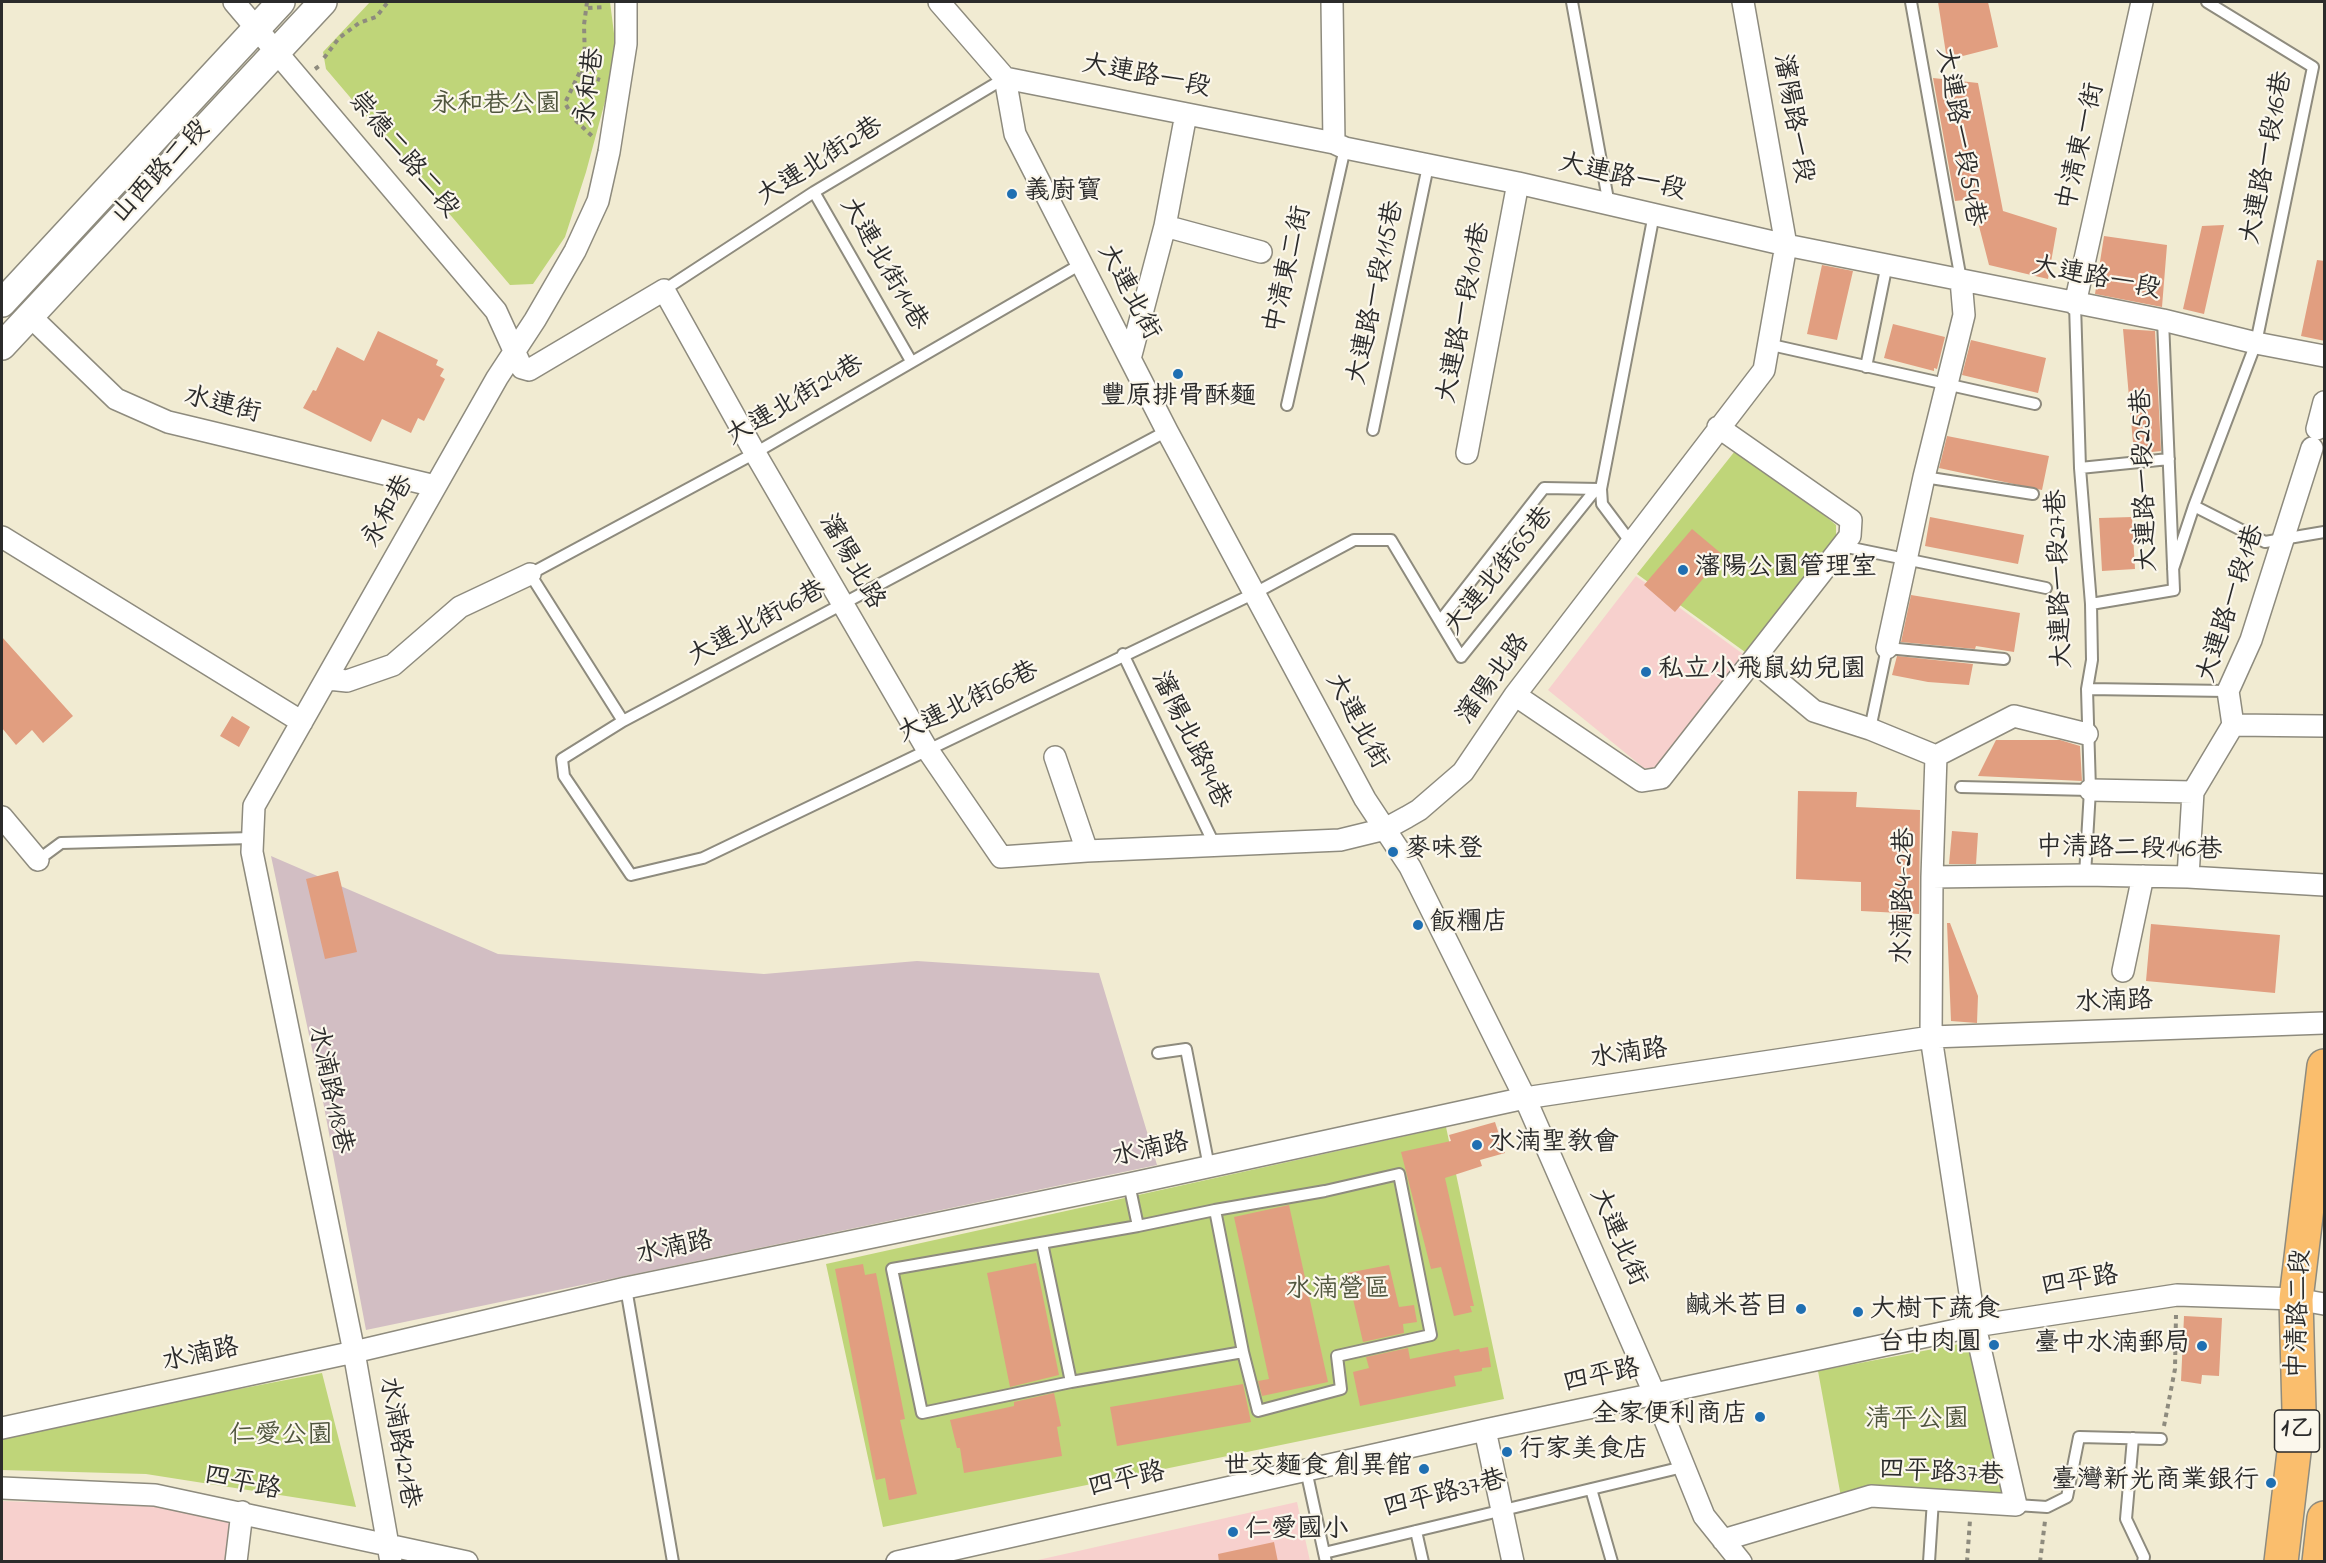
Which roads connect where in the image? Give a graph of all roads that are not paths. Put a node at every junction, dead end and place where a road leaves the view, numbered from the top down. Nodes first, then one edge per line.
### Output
1 (234, 2) edge
2 (281, 2) edge
3 (323, 2) edge
4 (939, 2) edge
5 (1332, 2) edge
6 (1572, 2) edge
7 (1743, 2) edge
8 (1911, 2) edge
9 (2142, 2) edge
10 (2207, 2) edge
11 (616, 4) edge
12 (256, 27) junction
13 (277, 50) junction
14 (1005, 78) junction
15 (1186, 114) junction
16 (1340, 145) junction
17 (1428, 166) junction
18 (1518, 183) junction
19 (814, 192) junction
20 (1610, 205) junction
21 (1654, 214) junction
22 (1165, 226) junction
23 (1786, 245) junction
24 (1260, 252) dead end
25 (1081, 264) junction
26 (1887, 264) junction
27 (1960, 280) junction
28 (664, 290) junction
29 (4, 295) edge
30 (2075, 304) junction
31 (30, 316) junction
32 (2163, 320) junction
33 (2256, 343) junction
34 (1767, 344) junction
35 (2, 346) edge
36 (515, 352) junction
37 (1131, 355) junction
38 (2325, 356) edge
39 (911, 361) junction
40 (1866, 367) junction
41 (1946, 386) junction
42 (2325, 402) edge
43 (2035, 404) dead end
44 (1287, 405) dead end
45 (1718, 427) junction
46 (1373, 430) dead end
47 (1167, 431) junction
48 (755, 453) junction
49 (1467, 453) dead end
50 (2169, 459) junction
51 (2080, 468) junction
52 (1924, 477) junction
53 (435, 486) junction
54 (1598, 489) junction
55 (2033, 494) dead end
56 (2194, 506) junction
57 (2325, 532) edge
58 (2, 537) edge
59 (2282, 538) junction
60 (1632, 544) junction
61 (1842, 546) junction
62 (1905, 560) junction
63 (2173, 568) junction
64 (531, 574) junction
65 (2046, 588) dead end
66 (1256, 593) junction
67 (2091, 604) junction
68 (843, 605) junction
69 (1440, 621) junction
70 (1887, 648) junction
71 (1123, 654) junction
72 (2004, 659) dead end
73 (1753, 660) junction
74 (328, 679) junction
75 (2086, 689) junction
76 (2228, 691) junction
77 (1515, 694) junction
78 (623, 721) junction
79 (302, 722) junction
80 (2233, 725) junction
81 (2325, 726) edge
82 (1870, 729) junction
83 (2087, 734) junction
84 (927, 749) junction
85 (1936, 756) junction
86 (1055, 757) dead end
87 (562, 759) joint
88 (1962, 787) dead end
89 (2090, 790) junction
90 (2193, 792) junction
91 (2, 817) edge
92 (1385, 829) junction
93 (252, 838) junction
94 (1215, 847) junction
95 (1087, 850) junction
96 (38, 860) joint
97 (2085, 875) junction
98 (2143, 876) junction
99 (1932, 877) junction
100 (2188, 877) junction
101 (2325, 885) edge
102 (2123, 971) dead end
103 (2325, 1023) edge
104 (1932, 1037) junction
105 (1158, 1053) dead end
106 (2325, 1066) edge
107 (1525, 1098) junction
108 (1209, 1167) junction
109 (1129, 1184) junction
110 (1215, 1210) junction
111 (1138, 1226) junction
112 (1042, 1243) junction
113 (626, 1287) junction
114 (2310, 1302) edge
115 (1975, 1326) junction
116 (354, 1352) junction
117 (1243, 1352) junction
118 (1071, 1382) junction
119 (1656, 1395) junction
120 (2, 1428) edge
121 (1485, 1430) junction
122 (2133, 1438) junction
123 (2161, 1439) road end
124 (1683, 1467) junction
125 (1306, 1470) junction
126 (2, 1488) edge
127 (1592, 1489) junction
128 (1933, 1500) junction
129 (2016, 1505) junction
130 (1502, 1510) junction
131 (242, 1512) junction
132 (2325, 1518) edge
133 (1416, 1531) junction
134 (1723, 1540) junction
135 (389, 1552) edge
136 (1325, 1557) edge
137 (1740, 1559) edge
138 (236, 1562) edge
139 (467, 1562) edge
140 (673, 1562) edge
141 (897, 1562) edge
142 (1423, 1562) edge
143 (1513, 1562) edge
144 (1612, 1562) edge
145 (1929, 1562) edge
146 (2144, 1562) edge
147 (2281, 1562) edge
148 (2319, 1562) edge

1 - 12 street, 崇德二路二段
2 - 12 street, 山西路二段
3 - 13 street, 山西路二段
4 - 14 street
5 - 16 street, 中清東二街
6 - 20 lane
7 - 23 street, 瀋陽路一段
8 - 27 lane, 大連路一段54巷
9 - 30 street, 中清東一街
10 - 33 lane, 大連路一段16巷
11 - 36 street, 永和巷
12 - 13 street, 崇德二路二段
12 - 29 street, 山西路二段
13 - 31 street, 山西路二段
13 - 36 street, 崇德二路二段
14 - 15 street, 大連路一段
14 - 19 lane, 大連北街2巷
14 - 25 street, 大連北街
15 - 16 street, 大連路一段
15 - 22 street
16 - 17 street, 大連路一段
16 - 44 lane, 中清東二街
17 - 18 street, 大連路一段
17 - 46 lane, 大連路一段115巷
18 - 20 street, 大連路一段
18 - 49 street, 大連路一段101巷
19 - 28 lane, 大連北街2巷
19 - 39 lane, 大連北街14巷
20 - 21 street, 大連路一段
21 - 23 street, 大連路一段
21 - 54 lane
22 - 24 street
22 - 37 street
23 - 26 street, 大連路一段
23 - 34 street, 瀋陽北路
25 - 37 street, 大連北街
25 - 39 lane, 大連北街24巷
26 - 27 street, 大連路一段
26 - 40 lane
27 - 30 street, 大連路一段
27 - 41 street
28 - 36 street
28 - 48 street, 瀋陽北路
30 - 32 street, 大連路一段
30 - 51 lane, 大連路一段27巷
31 - 35 street, 山西路二段
31 - 53 street, 水連街
32 - 33 street, 大連路一段
32 - 50 lane, 大連路一段25巷
33 - 38 street, 大連路一段
33 - 56 lane
34 - 40 lane
34 - 45 street, 瀋陽北路
36 - 53 street, 永和巷
37 - 47 street, 大連北街
39 - 48 lane, 大連北街24巷
40 - 41 lane
41 - 43 lane
41 - 52 street
42 - 59 street, 大連路一段1巷
45 - 60 street, 瀋陽北路
45 - 61 street
47 - 66 street, 大連北街
47 - 68 lane, 大連北街46巷
48 - 64 lane, 大連北街24巷
48 - 68 street, 瀋陽北路
50 - 51 lane, 大連路一段27巷
50 - 63 lane, 大連路一段25巷
51 - 67 lane, 大連路一段27巷
52 - 55 lane
52 - 62 street
53 - 74 street, 永和巷
54 - 60 lane
54 - 69 lane
54 - 69 lane, 大連北街65巷
56 - 59 lane
56 - 63 lane
57 - 59 lane
58 - 79 street
59 - 76 street, 大連路一段1巷
60 - 77 street, 瀋陽北路
61 - 62 lane
61 - 73 street
62 - 65 lane
62 - 70 street
63 - 67 lane, 大連路一段25巷
64 - 74 street
64 - 78 lane
66 - 69 lane, 大連北街65巷
66 - 71 lane, 大連北街66巷
66 - 92 street, 大連北街
67 - 75 lane, 大連路一段27巷
68 - 78 lane, 大連北街46巷
68 - 84 street, 瀋陽北路
70 - 72 lane
70 - 82 lane
71 - 84 lane, 大連北街66巷
71 - 94 lane, 瀋陽北路94巷
73 - 77 street
73 - 82 street
74 - 79 street, 永和巷
75 - 76 lane
75 - 83 lane, 大連路一段27巷
76 - 80 street, 大連路一段1巷
77 - 92 street, 瀋陽北路
78 - 87 lane, 大連北街46巷
79 - 93 street, 永和巷
80 - 81 street
80 - 90 street
82 - 85 street
83 - 85 street
83 - 89 lane, 大連路一段27巷
84 - 87 lane, 大連北街66巷
84 - 95 street, 瀋陽北路
85 - 99 street, 水湳路4-2巷
86 - 95 street
88 - 89 lane
89 - 90 street
89 - 97 lane, 大連路一段27巷
90 - 100 street
91 - 96 street
92 - 94 street, 瀋陽北路
92 - 107 street, 大連北街
93 - 96 lane
93 - 116 street, 水湳路118巷
94 - 95 street, 瀋陽北路
97 - 98 street, 中清路二段146巷
97 - 99 street, 中清路二段146巷
98 - 100 street, 中清路二段146巷
98 - 102 street
99 - 104 street, 水湳路4-2巷
100 - 101 street, 中清路二段146巷
103 - 104 street, 水湳路
104 - 107 street, 水湳路
104 - 115 street, 水湳路4-2巷
105 - 108 lane
106 - 114 main road, 中清路二段 / 1乙
107 - 108 street, 水湳路
107 - 119 street, 大連北街
108 - 109 street, 水湳路
109 - 111 lane
109 - 113 street, 水湳路
110 - 111 lane
110 - 117 lane
110 - 117 lane
111 - 112 lane
112 - 118 lane
112 - 118 lane
113 - 116 street, 水湳路
113 - 140 lane
114 - 115 street, 四平路
114 - 147 main road, 中清路二段 / 1乙
115 - 119 street, 四平路
115 - 129 street, 四平路37巷
116 - 120 street, 水湳路
116 - 135 street, 水湳路121巷
117 - 118 lane
119 - 121 street, 四平路
119 - 124 street
121 - 125 street, 四平路
121 - 130 street
122 - 123 lane
122 - 129 lane
122 - 146 lane
124 - 127 lane, 四平路37巷
124 - 134 street
125 - 136 lane
125 - 141 street, 四平路
126 - 131 street, 四平路
127 - 130 lane, 四平路37巷
127 - 144 lane
128 - 129 street, 四平路37巷
128 - 134 street, 四平路37巷
128 - 145 lane
130 - 133 lane, 四平路37巷
130 - 143 street
131 - 135 street, 四平路
131 - 138 street
132 - 148 main road
133 - 136 lane, 四平路37巷
133 - 142 lane
134 - 137 street
135 - 139 street, 四平路

